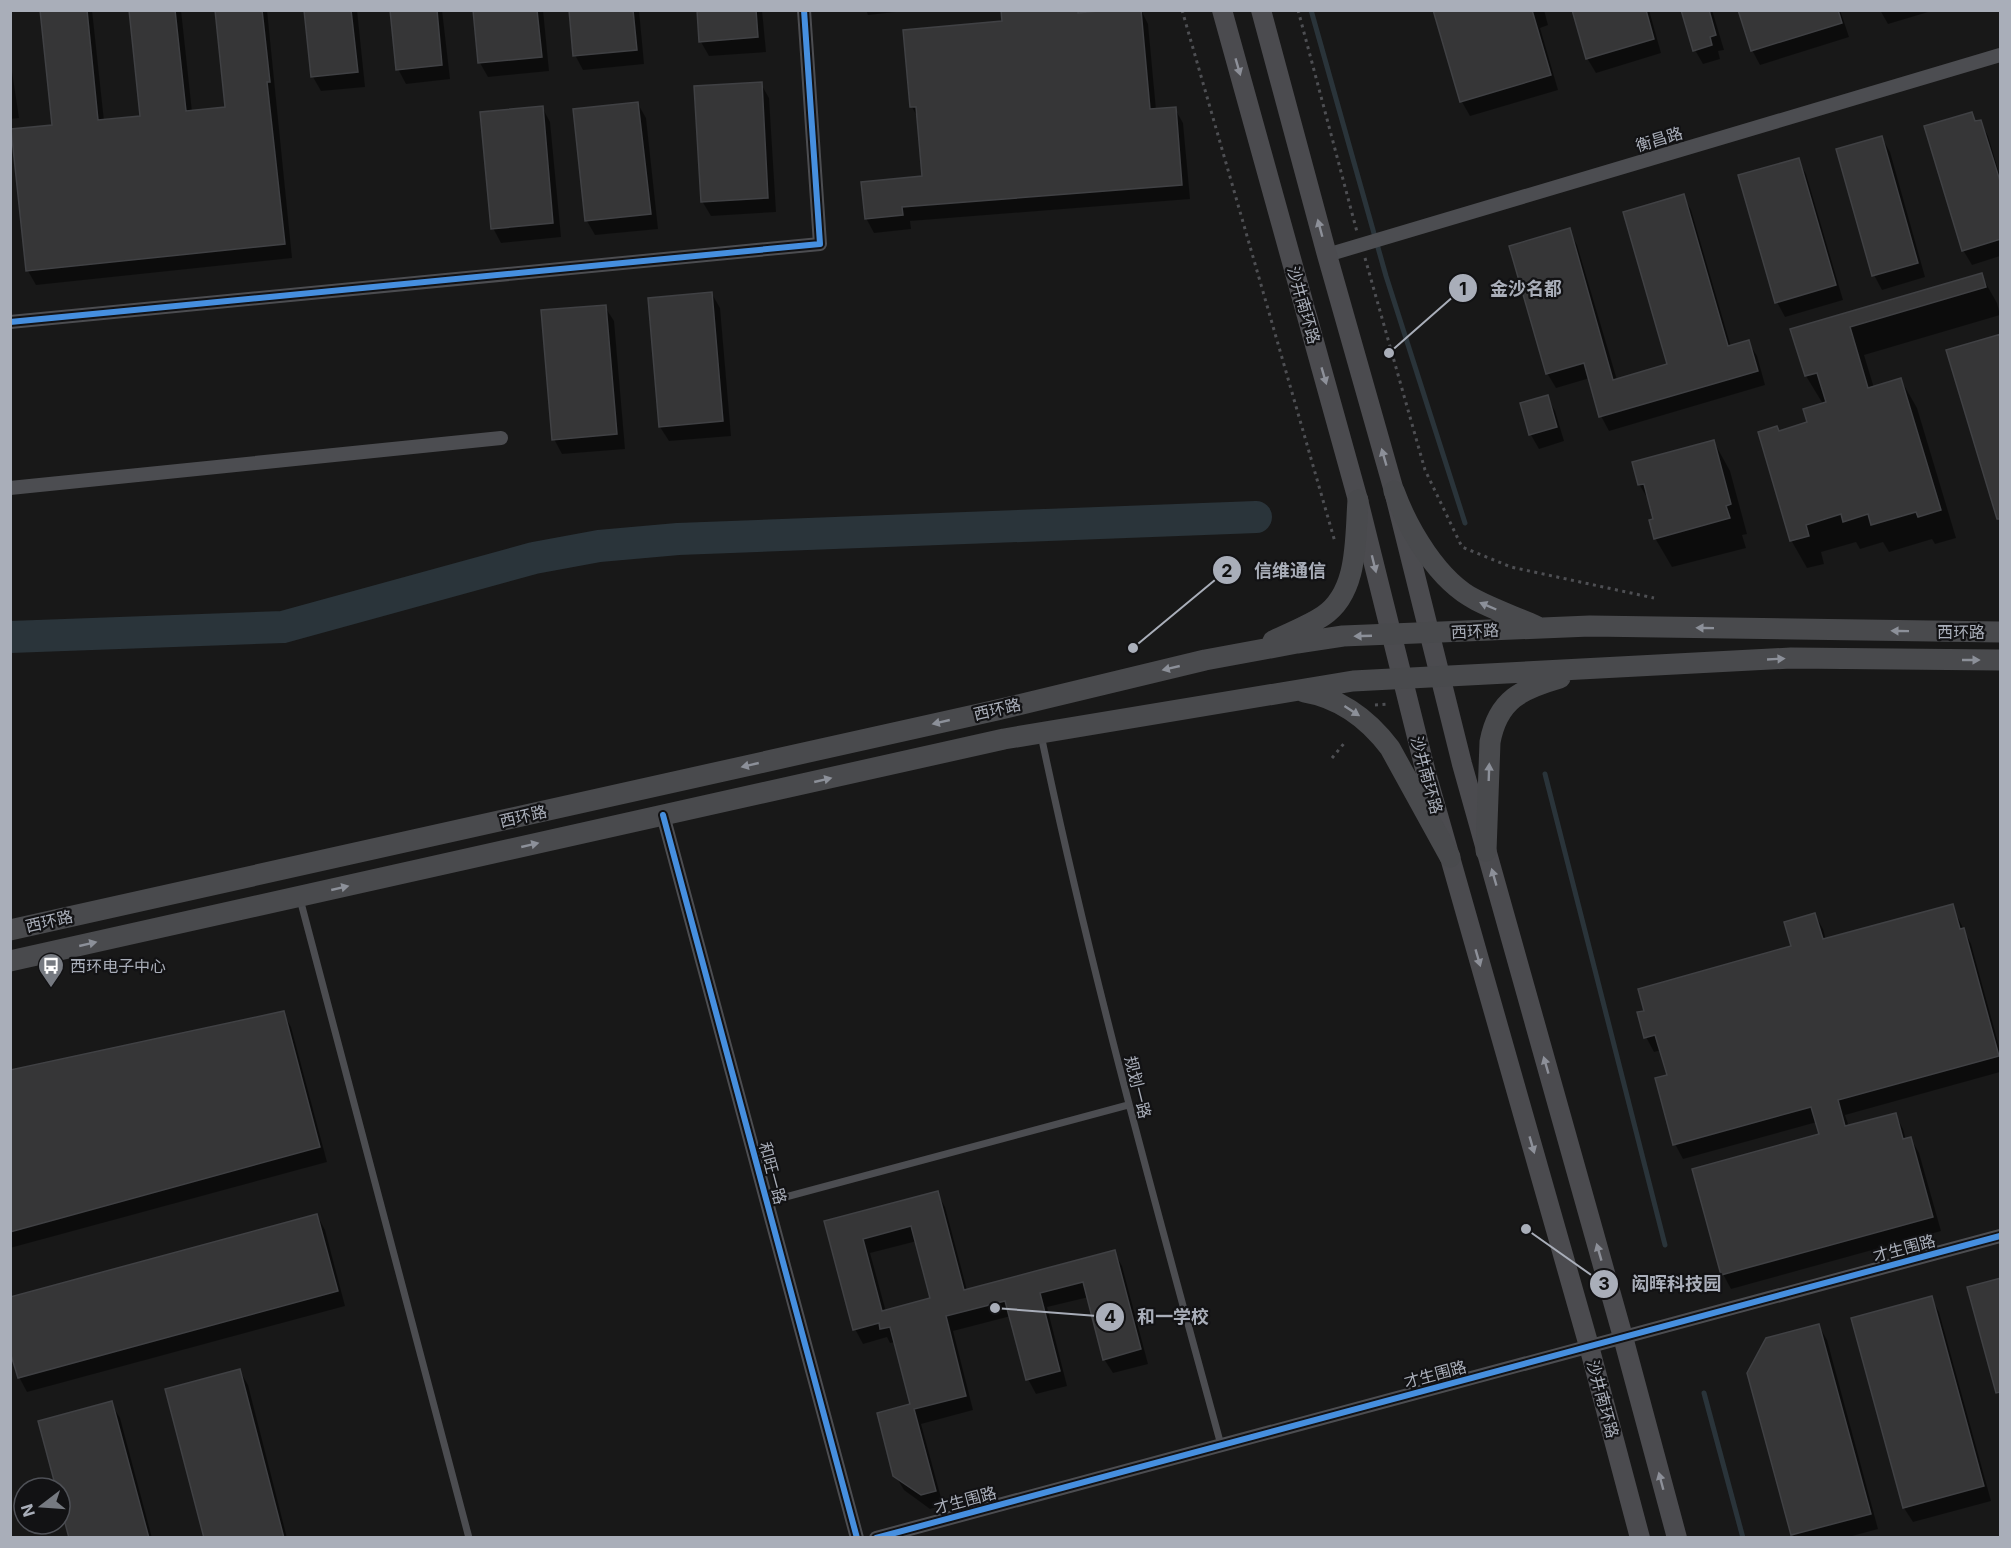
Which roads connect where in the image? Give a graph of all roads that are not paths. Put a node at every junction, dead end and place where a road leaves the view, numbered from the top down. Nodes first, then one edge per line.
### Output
1 (804, 10) edge
2 (1222, 10) edge
3 (1261, 10) edge
4 (2001, 55) edge
5 (1327, 255) junction
6 (10, 322) edge
7 (501, 438) dead end
8 (10, 488) edge
9 (1394, 491) junction
10 (1358, 500) junction
11 (1542, 628) junction
12 (2001, 632) edge
13 (1430, 633) junction
14 (1392, 635) junction
15 (1251, 651) junction
16 (2001, 660) edge
17 (1592, 668) junction
18 (1440, 676) junction
19 (1403, 678) junction
20 (1297, 691) junction
21 (1041, 734) junction
22 (663, 815) junction
23 (1486, 851) junction
24 (1450, 857) junction
25 (299, 897) junction
26 (10, 930) edge
27 (10, 961) edge
28 (1128, 1105) junction
29 (767, 1202) junction
30 (2001, 1236) edge
31 (1623, 1337) junction
32 (1589, 1346) junction
33 (1221, 1445) junction
34 (469, 1538) edge
35 (857, 1538) edge
36 (876, 1538) edge
37 (1640, 1538) edge
38 (1677, 1538) edge

1 - 6 street
2 -> 10 main road, 沙井南环路
5 -> 3 main road
4 - 5 street, 衡昌路
9 -> 5 main road
7 - 8 street
11 -> 9 main road
9 - 13 main road
10 -> 14 main road, 沙井南环路
10 - 15 main road
12 -> 11 main road, 西环路
11 - 13 main road, 西环路
13 - 14 main road, 西环路
13 - 18 main road
14 -> 15 main road, 西环路
14 - 19 main road, 沙井南环路
15 -> 26 main road, 西环路
17 -> 16 main road, 西环路
17 - 18 main road, 西环路
23 -> 17 main road
18 - 19 main road, 西环路
18 - 23 main road
19 - 20 main road, 西环路
19 - 24 main road, 沙井南环路
20 - 21 main road, 西环路
20 -> 24 main road
22 -> 21 main road, 西环路
21 - 28 lane, 规划一路
25 -> 22 main road, 西环路
22 - 29 street, 和旺一路
31 -> 23 main road
24 -> 32 main road, 沙井南环路
27 -> 25 main road, 西环路
25 - 34 lane
28 - 29 lane
28 - 33 lane, 规划一路
29 - 35 street, 和旺一路
30 - 31 street, 才生围路
31 - 32 street, 才生围路
38 -> 31 main road
32 - 33 street, 才生围路
32 - 37 main road, 沙井南环路
33 - 36 street, 才生围路

